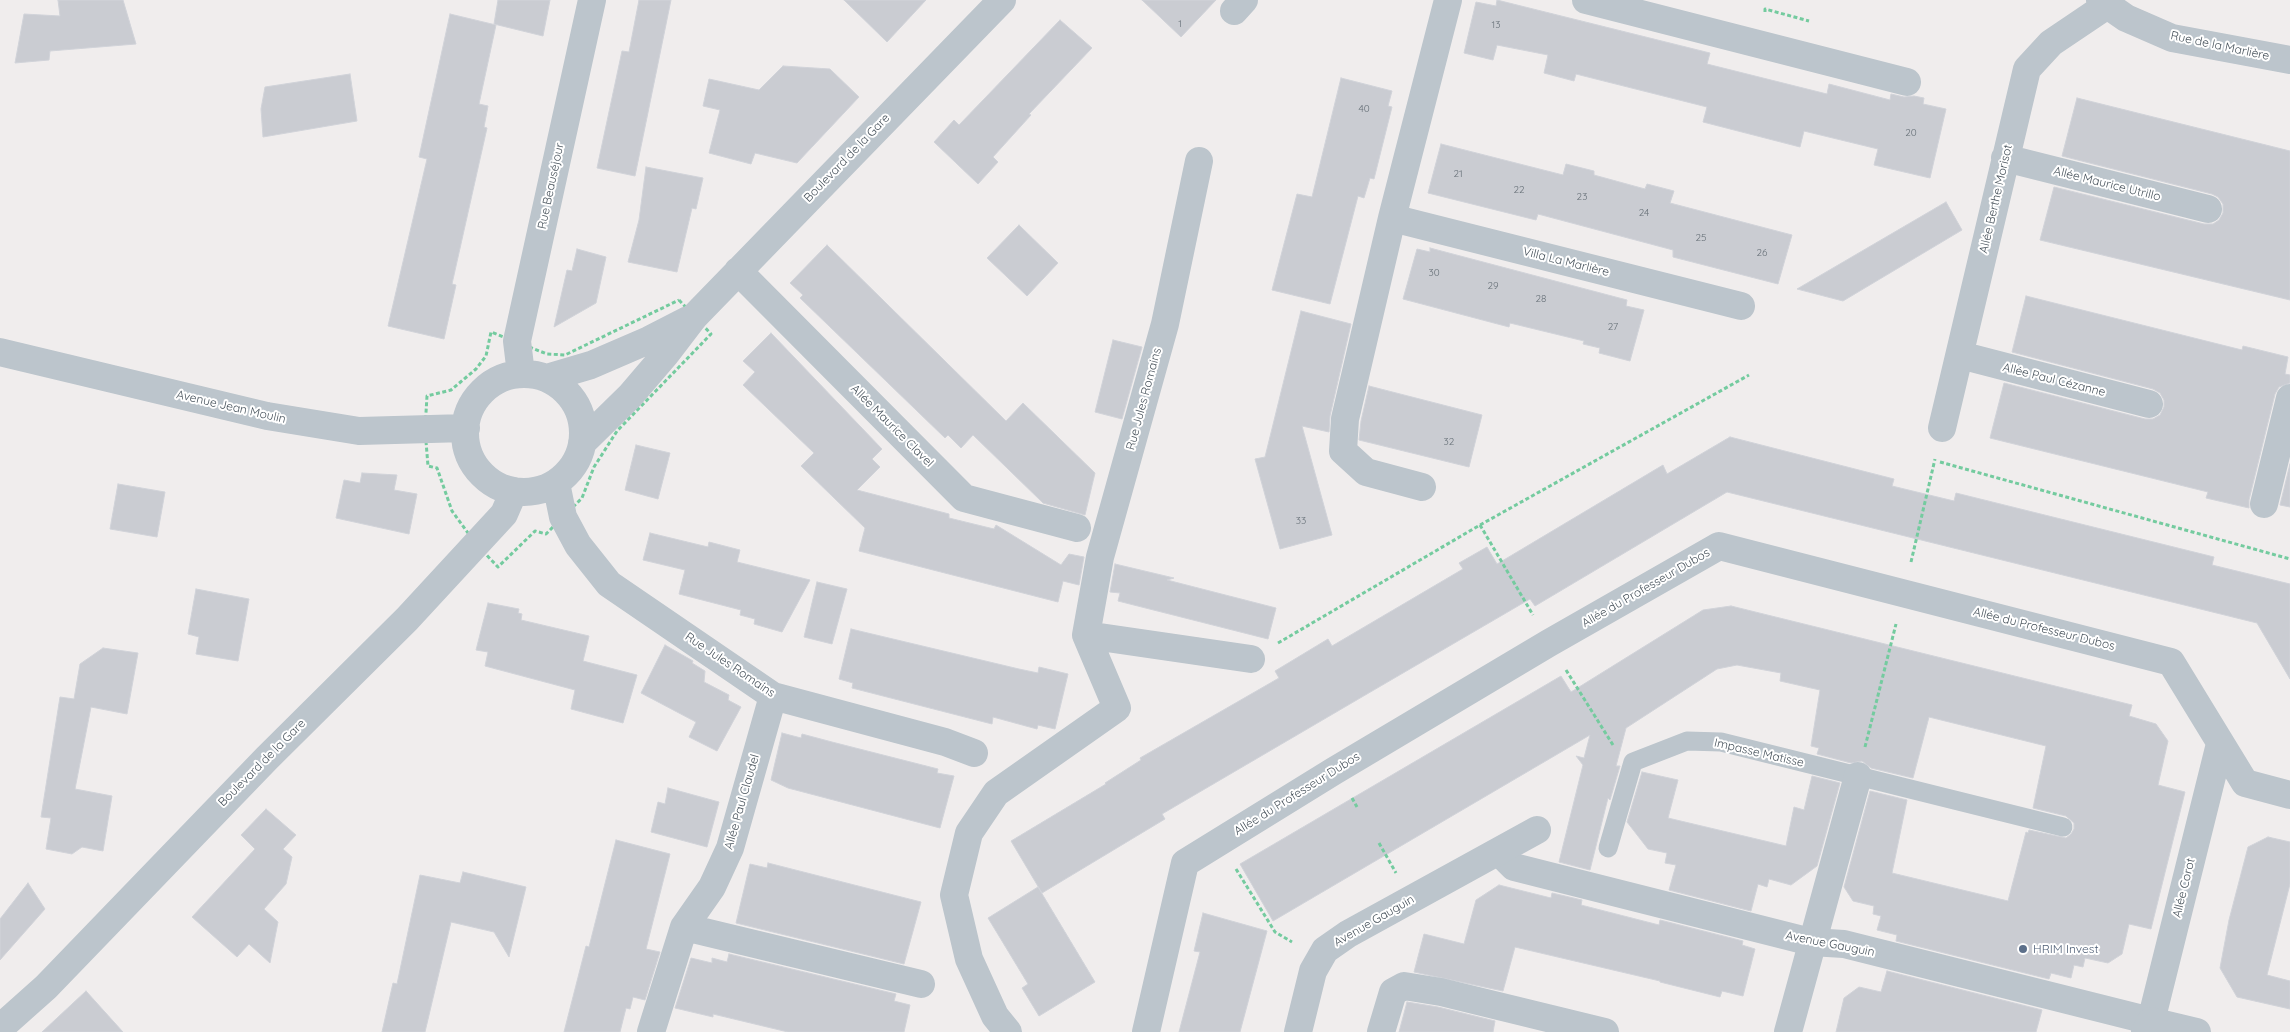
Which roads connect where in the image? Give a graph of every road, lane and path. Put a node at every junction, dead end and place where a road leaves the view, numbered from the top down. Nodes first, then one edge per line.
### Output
1 (592, 0) edge
2 (1002, 0) edge
3 (1448, 0) edge
4 (1586, 0) edge
5 (2103, 3) edge
6 (1780, 13) dead end
7 (1800, 18) dead end
8 (2290, 60) edge
9 (1906, 82) dead end
10 (2005, 158) junction
11 (1199, 161) dead end
12 (2208, 209) dead end
13 (1392, 218) junction
14 (738, 271) junction
15 (1741, 306) dead end
16 (694, 317) junction
17 (517, 341) junction
18 (0, 352) edge
19 (1960, 355) junction
20 (1749, 375) dead end
21 (534, 376) junction
22 (2290, 398) edge
23 (2149, 404) dead end
24 (466, 428) junction
25 (1942, 428) dead end
26 (425, 429) junction
27 (2286, 433) edge
28 (582, 443) junction
29 (1934, 460) dead end
30 (556, 483) junction
31 (1422, 487) dead end
32 (514, 491) junction
33 (2264, 504) dead end
34 (563, 517) junction
35 (1480, 525) junction
36 (1077, 528) dead end
37 (476, 544) junction
38 (2290, 559) edge
39 (1086, 635) junction
40 (1549, 643) junction
41 (1251, 659) joint
42 (773, 696) junction
43 (2220, 744) junction
44 (974, 753) dead end
45 (1630, 774) junction
46 (1858, 776) junction
47 (2290, 795) edge
48 (2063, 827) dead end
49 (1537, 830) dead end
50 (1212, 847) junction
51 (1608, 848) dead end
52 (1499, 852) junction
53 (684, 927) junction
54 (1811, 942) junction
55 (1320, 959) junction
56 (920, 984) dead end
57 (2148, 1026) edge
58 (0, 1028) edge
59 (651, 1032) edge
60 (1008, 1032) edge
61 (1146, 1032) edge
62 (1298, 1032) edge
63 (1381, 1032) edge
64 (1605, 1032) edge
65 (1788, 1032) edge
66 (2196, 1032) edge

1 - 17 street, Rue Beauséjour
2 - 14 street, Boulevard de la Gare
3 - 13 street
4 - 9 street
5 - 8 street, Rue de la Marlière
5 - 10 street, Allée Berthe Morisot
6 - 7 path
10 - 12 street, Allée Maurice Utrillo
10 - 19 street, Allée Berthe Morisot
11 - 39 street, Rue Jules Romains
13 - 15 street, Villa La Marlière
13 - 31 street
14 - 16 street, Boulevard de la Gare
14 - 36 street, Allée Maurice Clavel
16 - 17 path
16 - 21 street, Boulevard de la Gare
16 - 28 street, Boulevard de la Gare
16 - 34 path
17 - 21 street, Rue Beauséjour
17 - 26 path
18 - 26 street, Avenue Jean Moulin
19 - 23 street, Allée Paul Cézanne
19 - 25 street, Allée Berthe Morisot
20 - 35 path
21 - 24 street
21 - 28 street
22 - 27 street
24 - 26 street, Avenue Jean Moulin
24 - 32 street
26 - 37 path
27 - 33 street
28 - 30 street
29 - 38 path
30 - 32 street
30 - 34 street, Rue Jules Romains
32 - 37 street, Boulevard de la Gare
34 - 37 path
34 - 42 street, Rue Jules Romains
35 - 40 path
35 - 41 path
37 - 58 street, Boulevard de la Gare
39 - 41 street
39 - 60 street
40 - 43 street, Allée du Professeur Dubos
40 - 45 path
40 - 50 street, Allée du Professeur Dubos
42 - 44 street, Rue Jules Romains
42 - 53 street, Allée Paul Claudel
43 - 47 street, Allée du Professeur Dubos
43 - 57 street, Allée Corot
45 - 46 lane, Impasse Matisse
45 - 51 lane, Impasse Matisse
46 - 48 lane, Impasse Matisse
46 - 54 street
49 - 52 street, Avenue Gauguin
50 - 55 path
50 - 61 street, Allée du Professeur Dubos
52 - 54 street, Avenue Gauguin
52 - 55 street, Avenue Gauguin
53 - 56 street
53 - 59 street, Allée Paul Claudel
54 - 57 street, Avenue Gauguin
54 - 65 street
55 - 62 street, Avenue Gauguin
57 - 66 street, Avenue Gauguin
63 - 64 street

